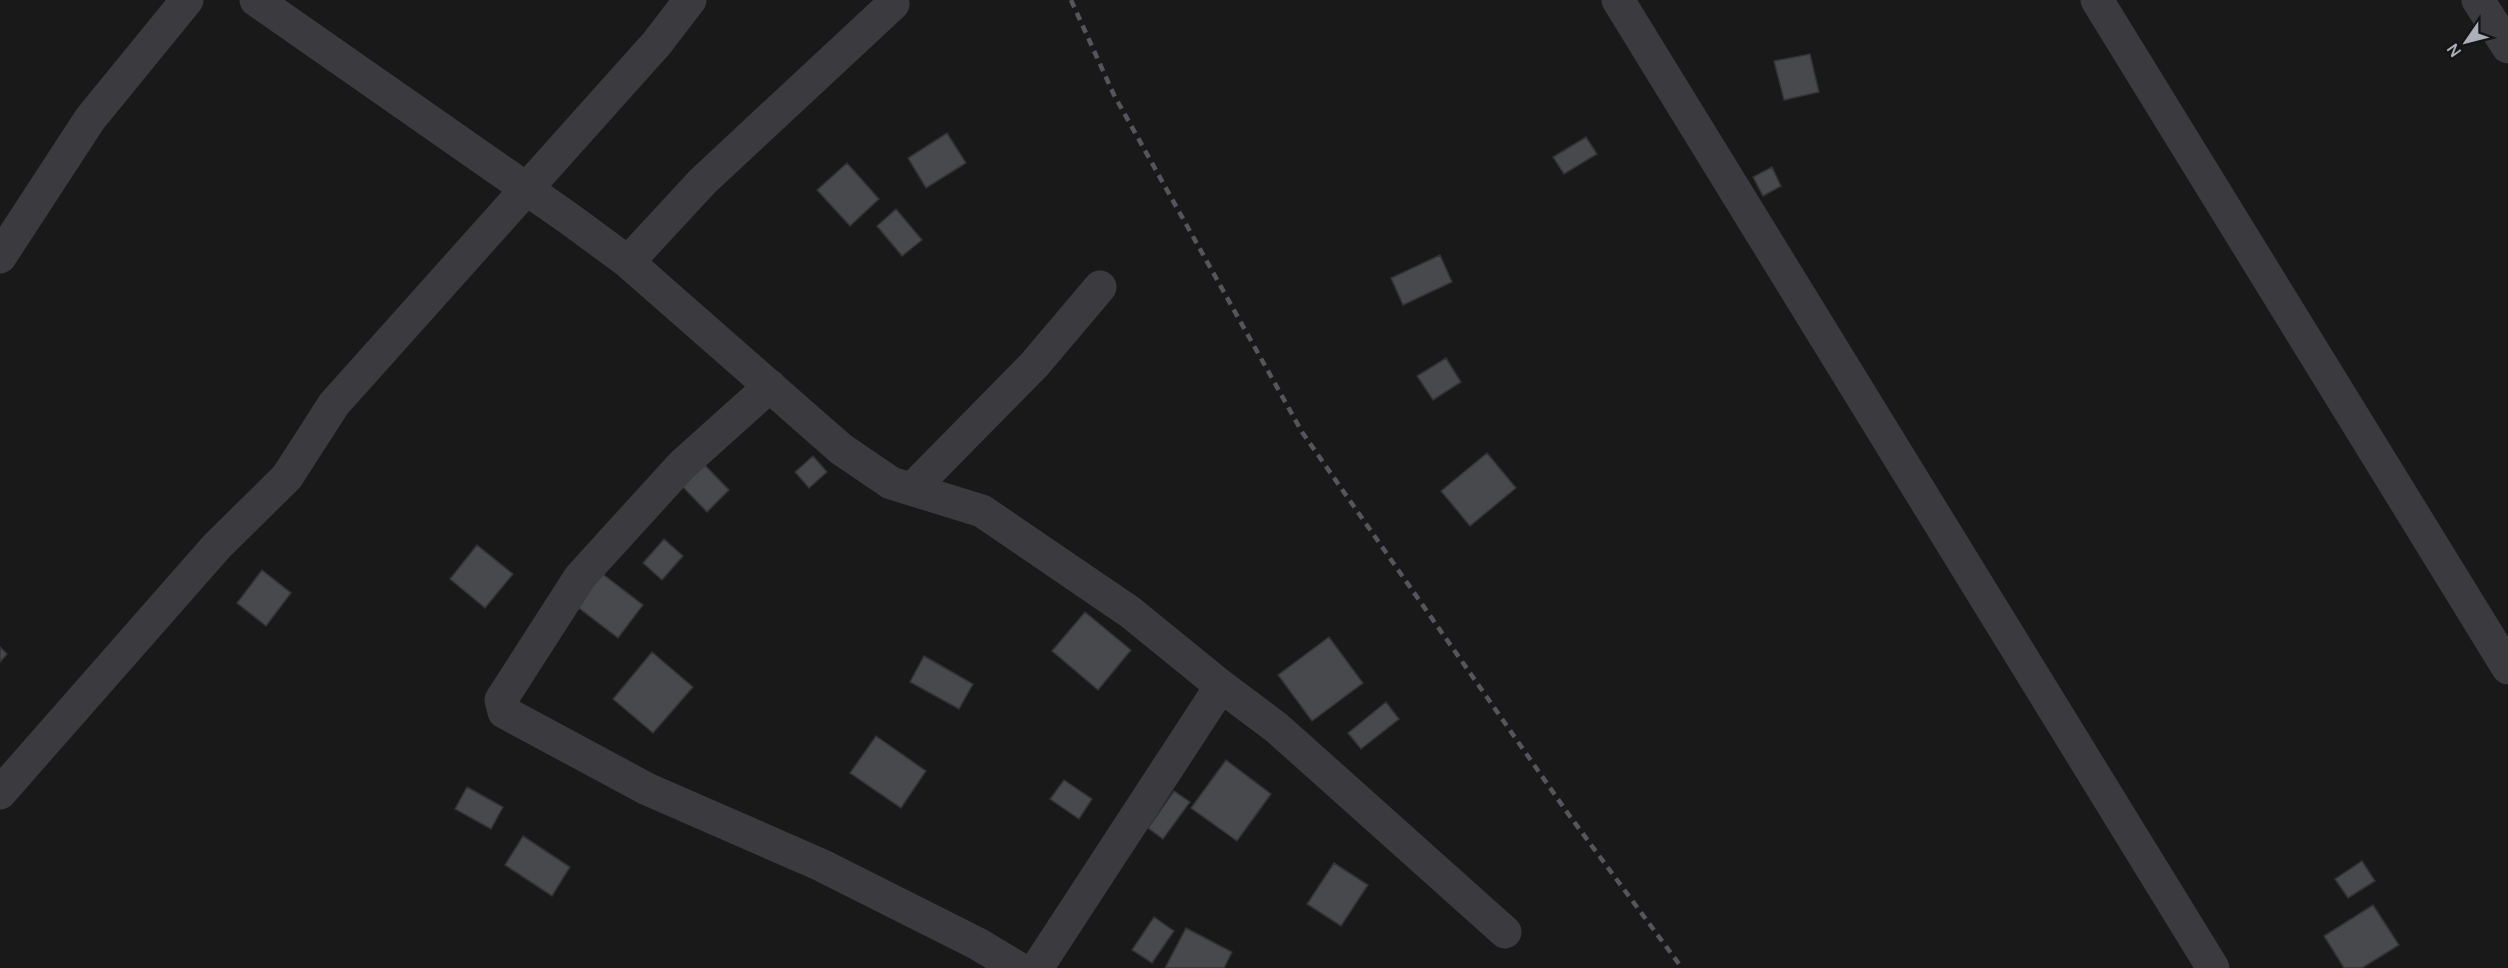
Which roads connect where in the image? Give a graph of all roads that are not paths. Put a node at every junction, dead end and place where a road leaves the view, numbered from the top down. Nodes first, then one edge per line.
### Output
1 (187, 0) edge
2 (256, 0) edge
3 (690, 0) edge
4 (1618, 0) edge
5 (2097, 0) edge
6 (2478, 0) edge
7 (893, 4) dead end
8 (2508, 47) edge
9 (525, 189) junction
10 (0, 257) edge
11 (628, 262) junction
12 (1100, 287) dead end
13 (770, 386) junction
14 (912, 489) junction
15 (2508, 668) edge
16 (1221, 686) junction
17 (0, 793) edge
18 (1505, 932) dead end
19 (1018, 968) edge
20 (1037, 968) edge
21 (2213, 968) edge

1 - 10 street
2 - 9 street
3 - 9 street
4 - 21 street
5 - 15 street
6 - 8 street
7 - 11 street
9 - 11 street
9 - 17 street
11 - 13 street
12 - 14 street
13 - 14 street
13 - 19 street
14 - 16 street
16 - 18 street
16 - 20 street

